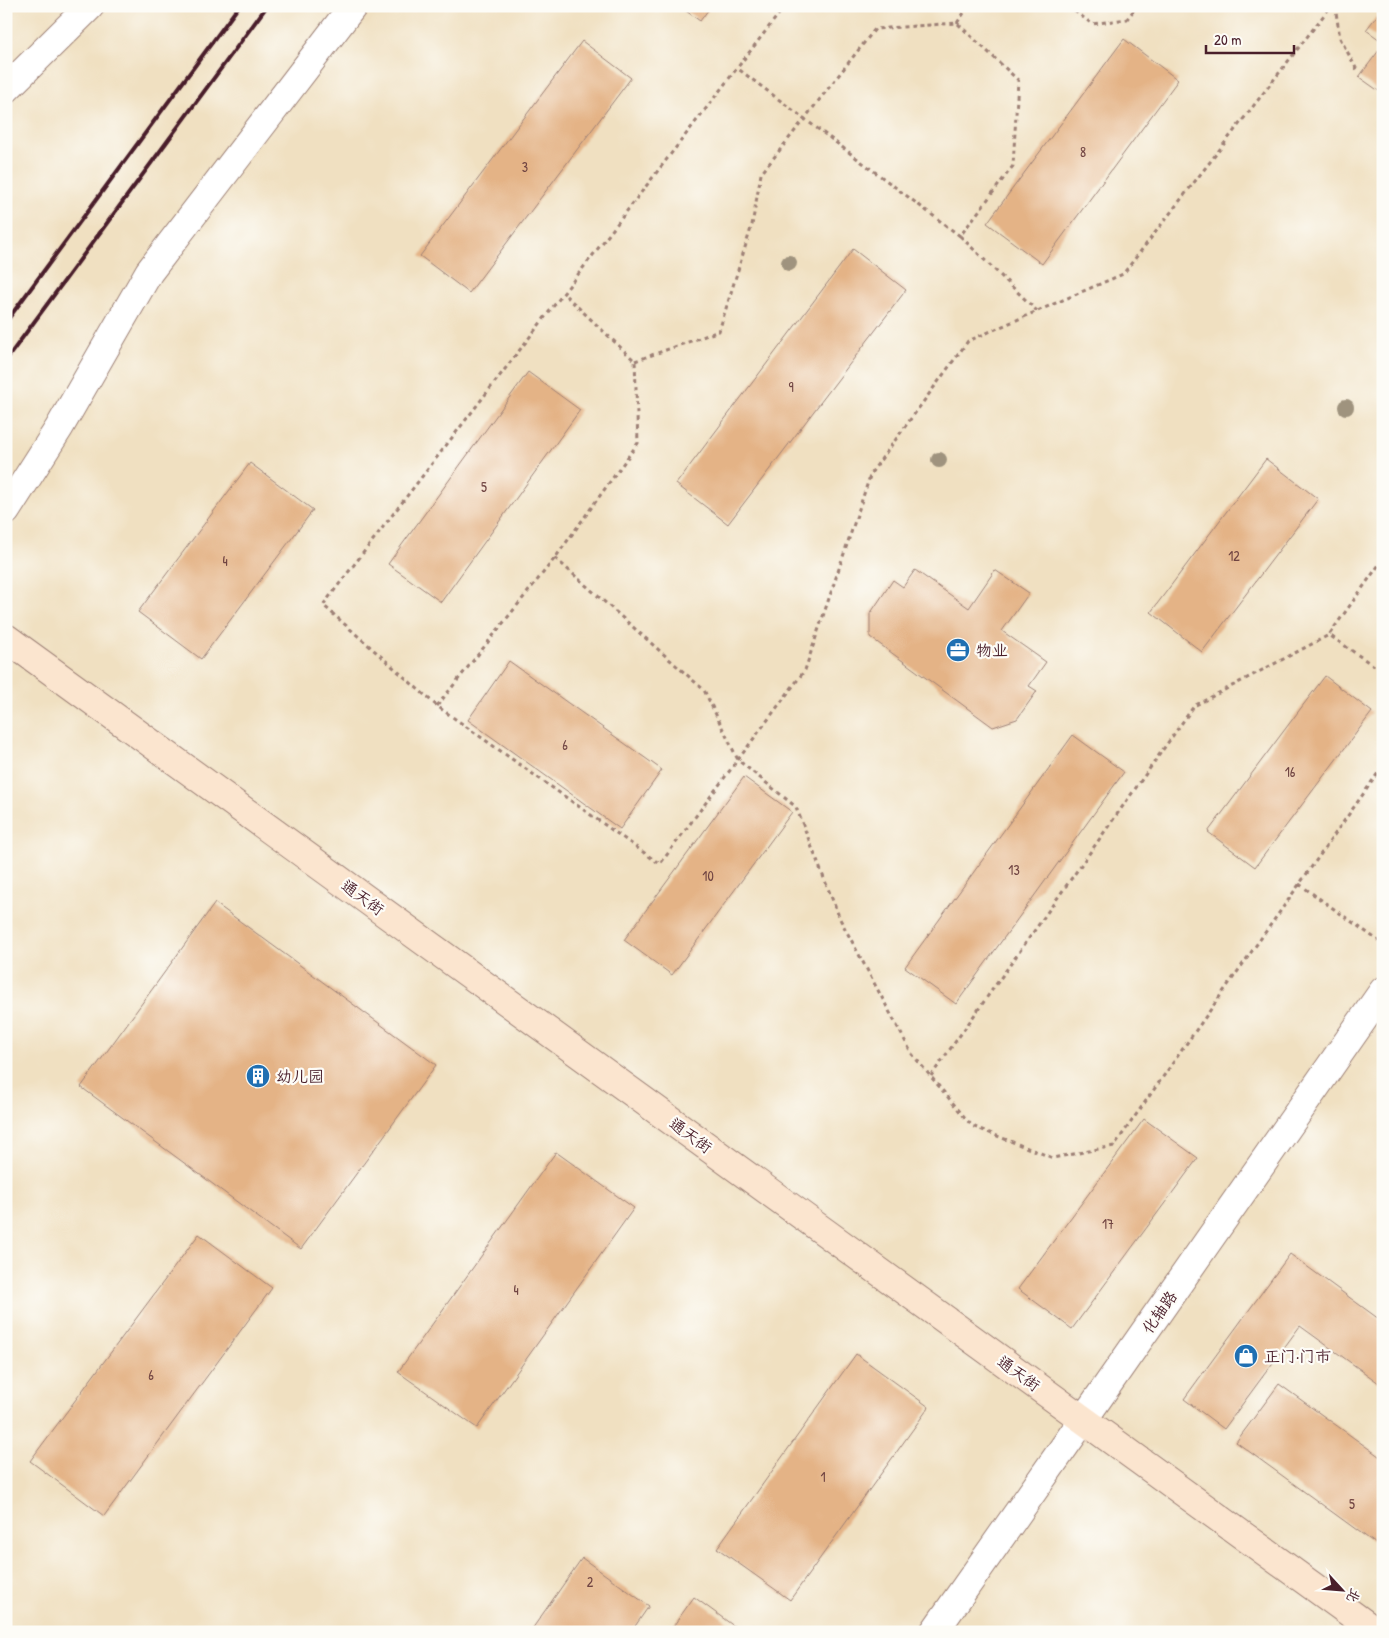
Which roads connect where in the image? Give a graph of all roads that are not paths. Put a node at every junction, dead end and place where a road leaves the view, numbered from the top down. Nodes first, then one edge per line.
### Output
1 (90, 6) edge
2 (352, 6) edge
3 (6, 89) edge
4 (6, 511) edge
5 (6, 638) edge
6 (1383, 991) edge
7 (1084, 1420) junction
8 (934, 1632) edge
9 (1376, 1632) edge

1 - 3 street
2 - 4 street
5 - 7 main road, 通天街
6 - 7 street, 化轴路
7 - 8 street, 化轴路
7 - 9 main road, 通天街

